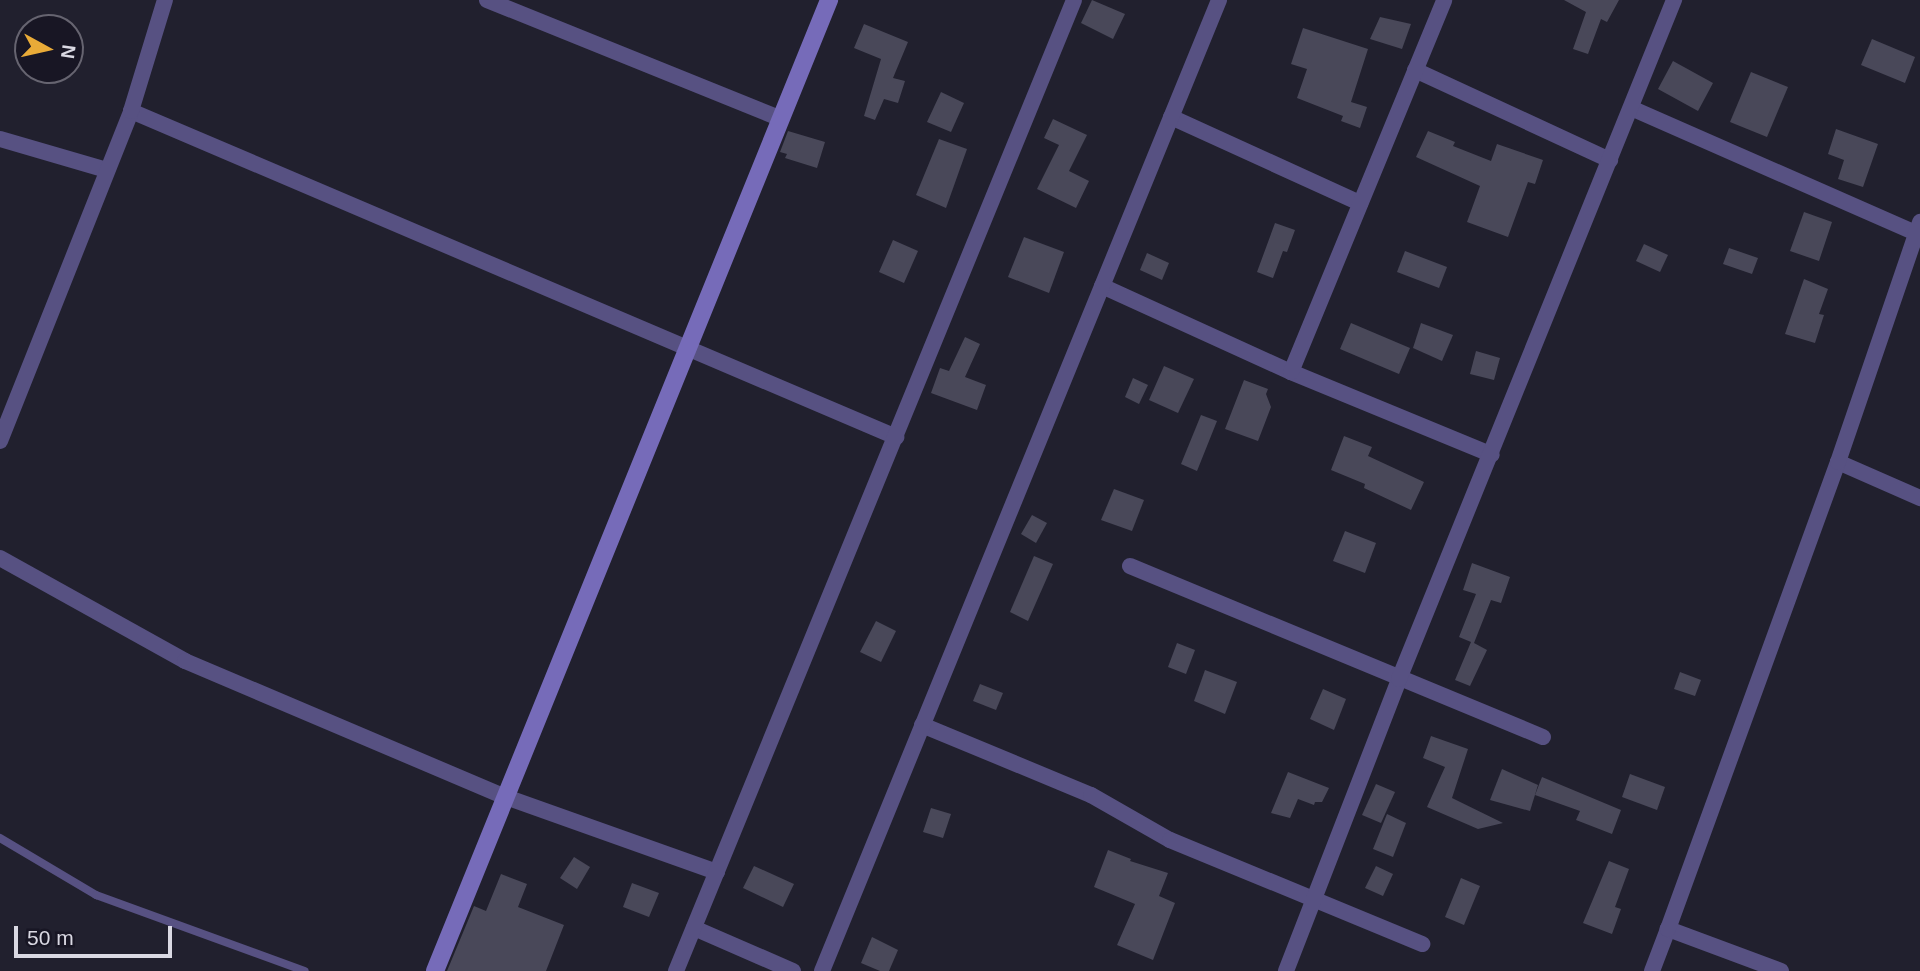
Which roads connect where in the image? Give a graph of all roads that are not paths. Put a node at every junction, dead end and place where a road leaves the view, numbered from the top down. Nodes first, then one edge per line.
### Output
1 (165, 0) edge
2 (487, 0) edge
3 (829, 0) edge
4 (1074, 0) edge
5 (1219, 0) edge
6 (1444, 0) edge
7 (1674, 0) edge
8 (1415, 71) junction
9 (1631, 108) junction
10 (131, 111) junction
11 (1171, 117) junction
12 (781, 119) junction
13 (0, 139) edge
14 (1610, 160) junction
15 (107, 170) junction
16 (1360, 203) junction
17 (1919, 230) edge
18 (1102, 286) junction
19 (688, 348) junction
20 (1291, 372) junction
21 (896, 438) junction
22 (0, 441) edge
23 (1492, 455) junction
24 (1838, 462) junction
25 (1920, 498) edge
26 (0, 558) edge
27 (1130, 566) dead end
28 (1399, 679) junction
29 (922, 725) junction
30 (1543, 737) dead end
31 (506, 797) junction
32 (0, 838) edge
33 (717, 872) junction
34 (1315, 900) junction
35 (694, 928) junction
36 (1668, 929) junction
37 (1422, 944) dead end
38 (305, 971) edge
39 (435, 971) edge
40 (676, 971) edge
41 (793, 971) edge
42 (822, 971) edge
43 (1286, 971) edge
44 (1652, 971) edge
45 (1782, 971) edge

1 - 10 street
2 - 12 street
3 - 12 street
4 - 21 street
5 - 11 street
6 - 8 street
7 - 9 street
8 - 14 street
8 - 16 street
9 - 14 street
9 - 17 street
10 - 15 street
10 - 19 street
11 - 16 street
11 - 18 street
12 - 19 street
13 - 15 street
14 - 23 street
15 - 22 street
16 - 20 street
17 - 24 street
18 - 20 street
18 - 29 street
19 - 21 street
19 - 31 street
20 - 23 street
21 - 33 street
23 - 28 street
24 - 25 street
24 - 36 street
26 - 31 street
27 - 28 street
28 - 30 street
28 - 34 street
29 - 34 street
29 - 42 street
31 - 33 street
31 - 39 street
32 - 38 lane
33 - 35 street
34 - 37 street
34 - 43 street
35 - 40 street
35 - 41 street
36 - 44 street
36 - 45 street

